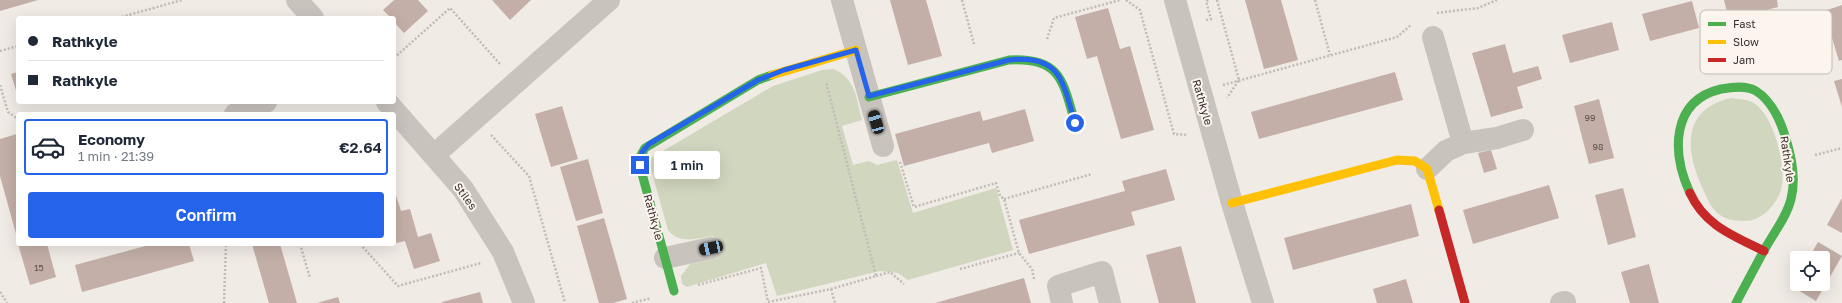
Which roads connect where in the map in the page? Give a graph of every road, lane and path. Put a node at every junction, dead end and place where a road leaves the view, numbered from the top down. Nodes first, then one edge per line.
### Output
1 (182, 0) edge
2 (297, 0) edge
3 (609, 0) edge
4 (842, 0) edge
5 (962, 0) edge
6 (1120, 0) edge
7 (1126, 0) edge
8 (1175, 0) edge
9 (1209, 0) edge
10 (1217, 0) edge
11 (1315, 0) edge
12 (1497, 0) edge
13 (1108, 2) edge
14 (1435, 14) dead end
15 (125, 16) edge
16 (311, 16) edge
17 (1211, 19) dead end
18 (1415, 21) dead end
19 (1433, 37) dead end
20 (16, 47) edge
21 (856, 50) junction
22 (0, 51) edge
23 (492, 55) dead end
24 (1330, 55) junction
25 (396, 56) edge
26 (820, 60) junction
27 (1040, 60) junction
28 (981, 68) junction
29 (1239, 80) junction
30 (0, 85) edge
31 (1200, 91) junction
32 (869, 96) junction
33 (261, 104) edge
34 (389, 104) edge
35 (240, 112) edge
36 (396, 112) edge
37 (396, 112) edge
38 (16, 118) edge
39 (476, 118) junction
40 (1075, 123) dead end
41 (1523, 130) dead end
42 (1213, 137) junction
43 (1463, 143) junction
44 (883, 146) joint
45 (434, 155) junction
46 (1427, 169) junction
47 (1092, 174) dead end
48 (1004, 199) junction
49 (1232, 203) junction
50 (226, 246) edge
51 (301, 246) edge
52 (362, 246) edge
53 (711, 248) dead end
54 (1764, 251) junction
55 (503, 252) junction
56 (1019, 253) junction
57 (665, 258) junction
58 (960, 269) dead end
59 (876, 276) junction
60 (310, 278) dead end
61 (1035, 283) dead end
62 (904, 284) dead end
63 (831, 289) junction
64 (674, 291) junction
65 (0, 292) edge
66 (7, 303) edge
67 (224, 303) edge
68 (524, 303) edge
69 (565, 303) edge
70 (632, 303) edge
71 (835, 303) edge
72 (1062, 303) edge
73 (1110, 303) edge
74 (1262, 303) edge
75 (1465, 303) edge
76 (1736, 303) edge

1 - 15 path
2 - 16 street
3 - 39 street
4 - 21 street
5 - 28 path
6 - 13 path
7 - 42 path
8 - 31 street, Rathkyle
9 - 17 path
10 - 29 path
11 - 24 path
12 - 14 path
13 - 27 path
18 - 24 path
19 - 43 street
20 - 22 path
21 - 26 street, Rathkyle
21 - 32 street
23 - 25 path
24 - 29 path
26 - 57 street, Rathkyle
26 - 59 path
27 - 28 street
27 - 40 street
28 - 32 street
29 - 31 path
30 - 38 path
31 - 42 street, Rathkyle
32 - 44 street
33 - 35 street
34 - 36 street, Stiles
37 - 45 street, Stiles
39 - 45 street
39 - 69 path
41 - 43 street
42 - 49 street, Rathkyle
43 - 46 street
44 - 48 path
45 - 55 street, Stiles
46 - 49 street
46 - 75 street
47 - 48 path
48 - 56 path
49 - 74 street, Rathkyle
50 - 67 path
51 - 60 path
52 - 55 path
53 - 57 street
54 - 54 street, Rathkyle
54 - 76 street, Rathkyle
55 - 68 street, Stiles
56 - 58 path
56 - 61 path
57 - 64 street, Rathkyle
59 - 62 path
59 - 63 path
63 - 64 path
63 - 71 path
64 - 70 path
65 - 66 path
72 - 73 street

